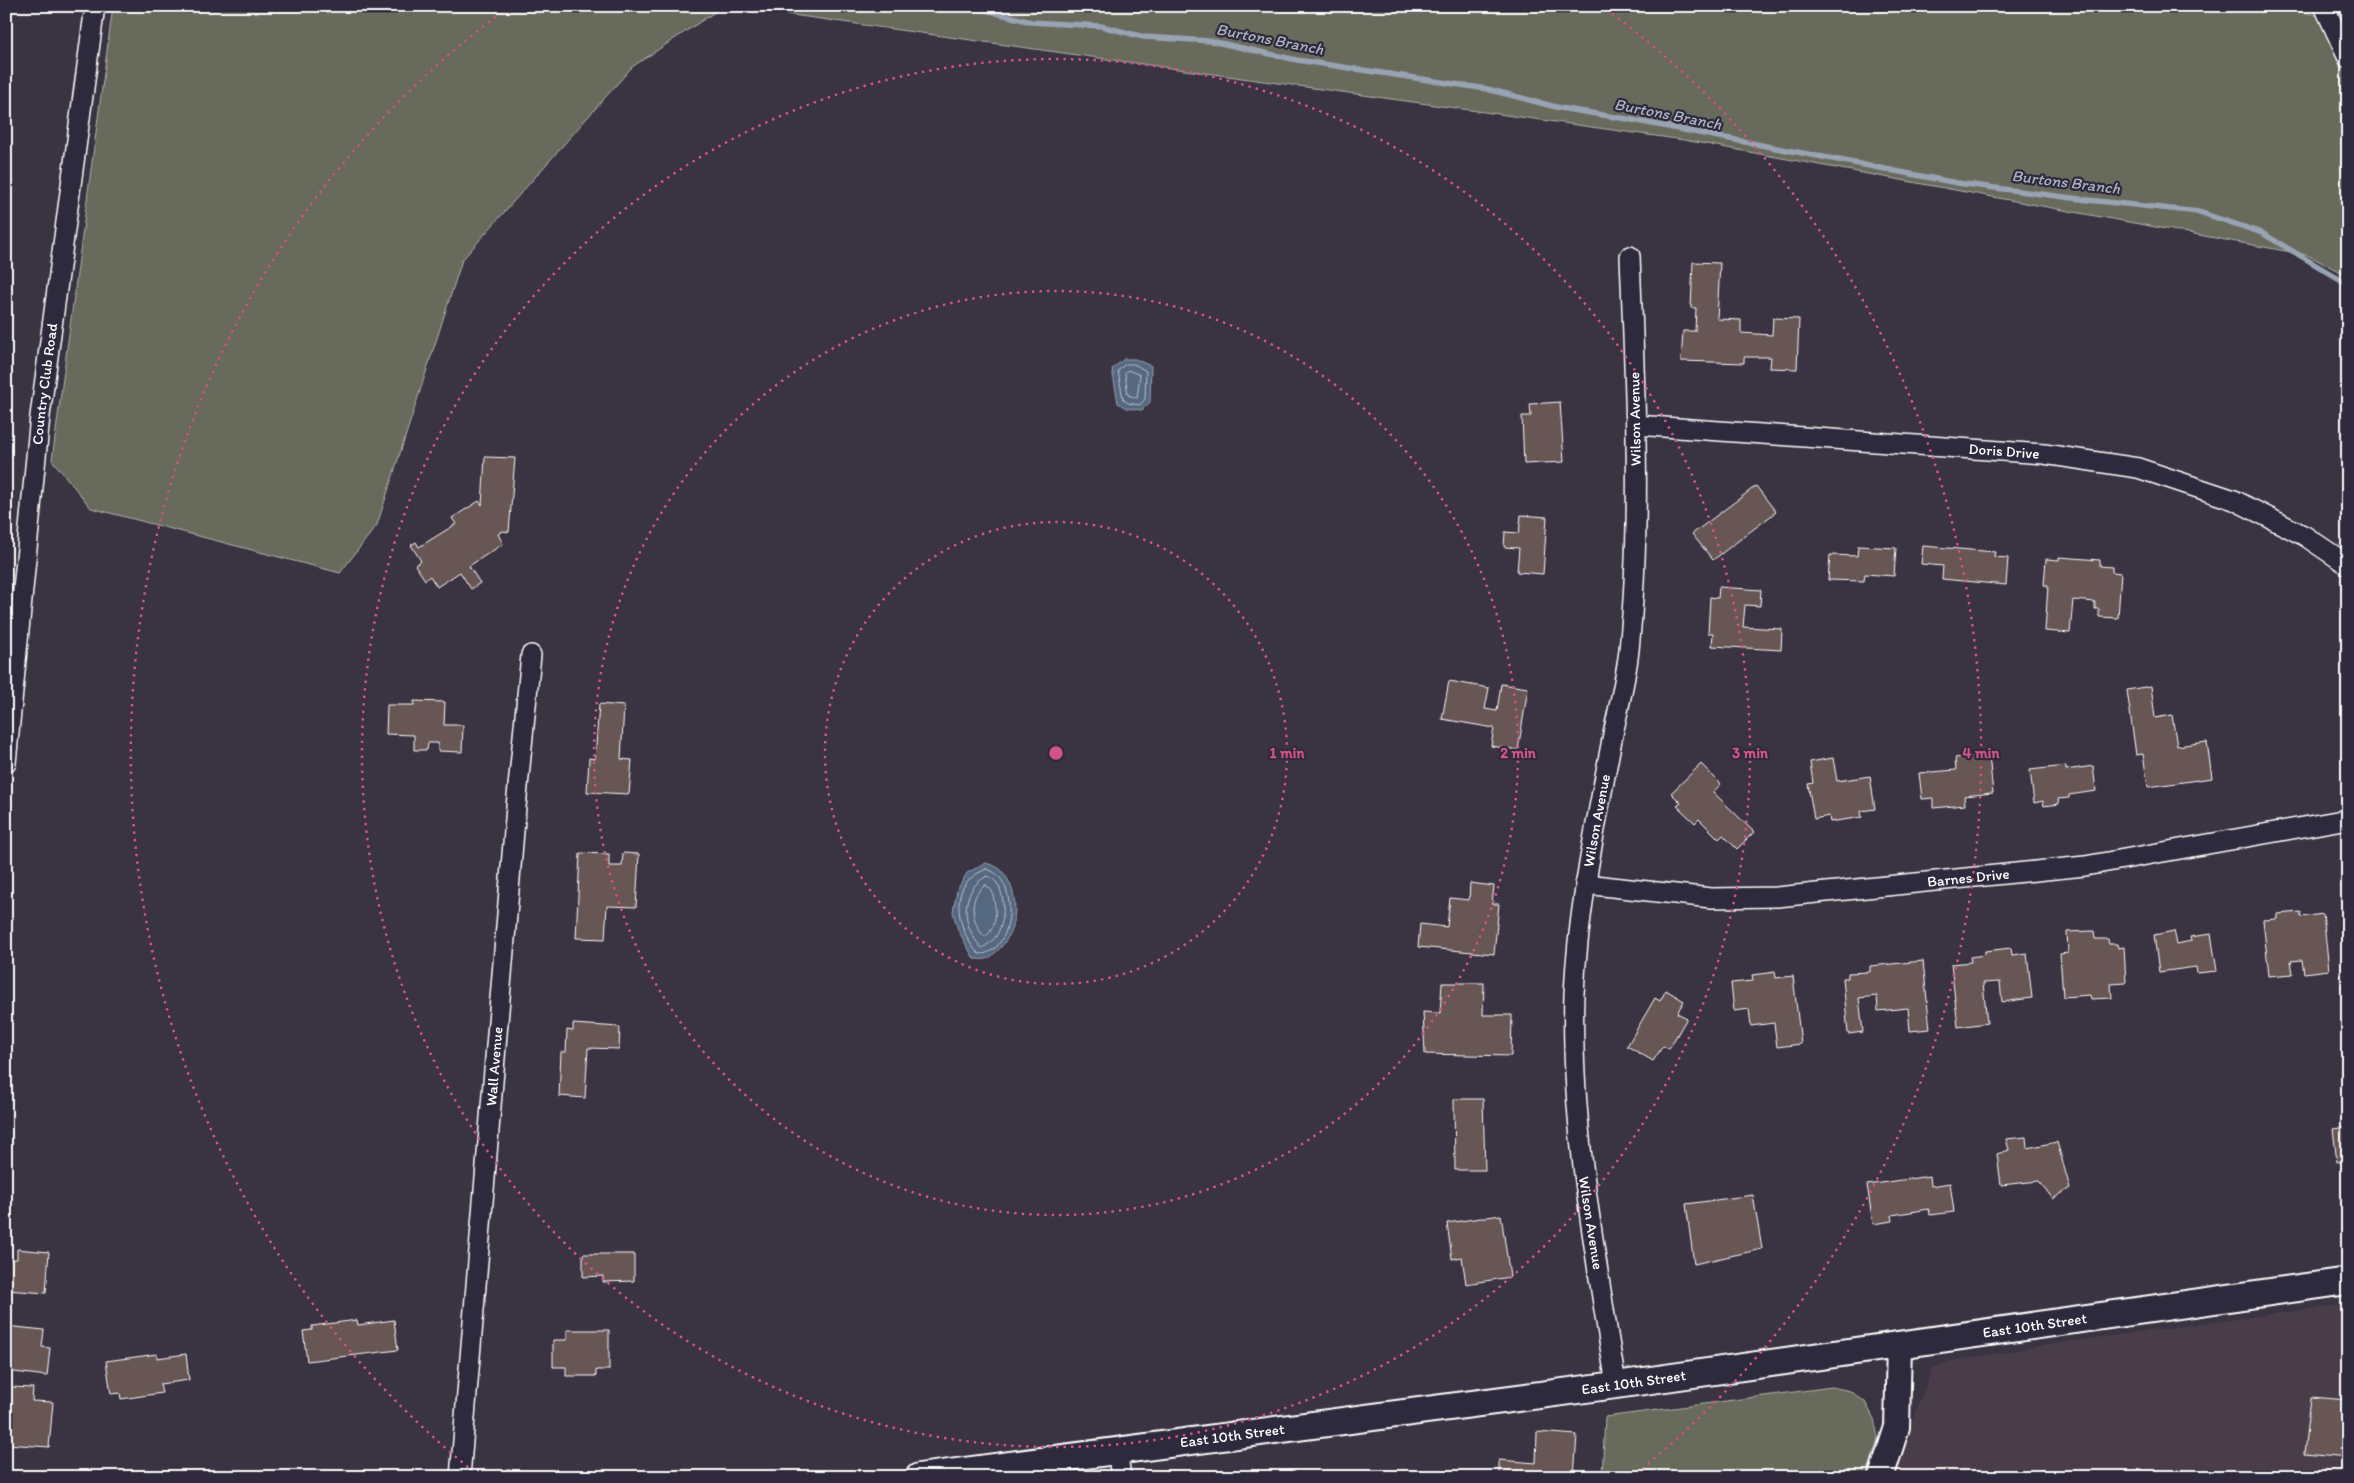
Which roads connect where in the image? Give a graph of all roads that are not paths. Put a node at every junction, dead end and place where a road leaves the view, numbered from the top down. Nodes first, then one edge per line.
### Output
1 (95, 6) edge
2 (2324, 6) edge
3 (2348, 58) edge
4 (1630, 256) dead end
5 (1636, 425) junction
6 (2348, 565) edge
7 (531, 655) dead end
8 (6, 763) edge
9 (2348, 819) edge
10 (1585, 884) junction
11 (2348, 1281) edge
12 (1899, 1345) junction
13 (1616, 1385) junction
14 (1117, 1449) junction
15 (460, 1477) edge
16 (919, 1477) edge
17 (1121, 1477) edge
18 (1881, 1477) edge

1 - 8 street, Country Club Road
2 - 3 street
4 - 5 street, Wilson Avenue
5 - 6 street, Doris Drive
5 - 10 street, Wilson Avenue
7 - 15 street, Wall Avenue
9 - 10 street, Barnes Drive
10 - 13 street, Wilson Avenue
11 - 12 main road, East 10th Street
12 - 13 main road, East 10th Street
12 - 18 street
13 - 14 main road, East 10th Street
14 - 16 main road, East 10th Street
14 - 17 street

